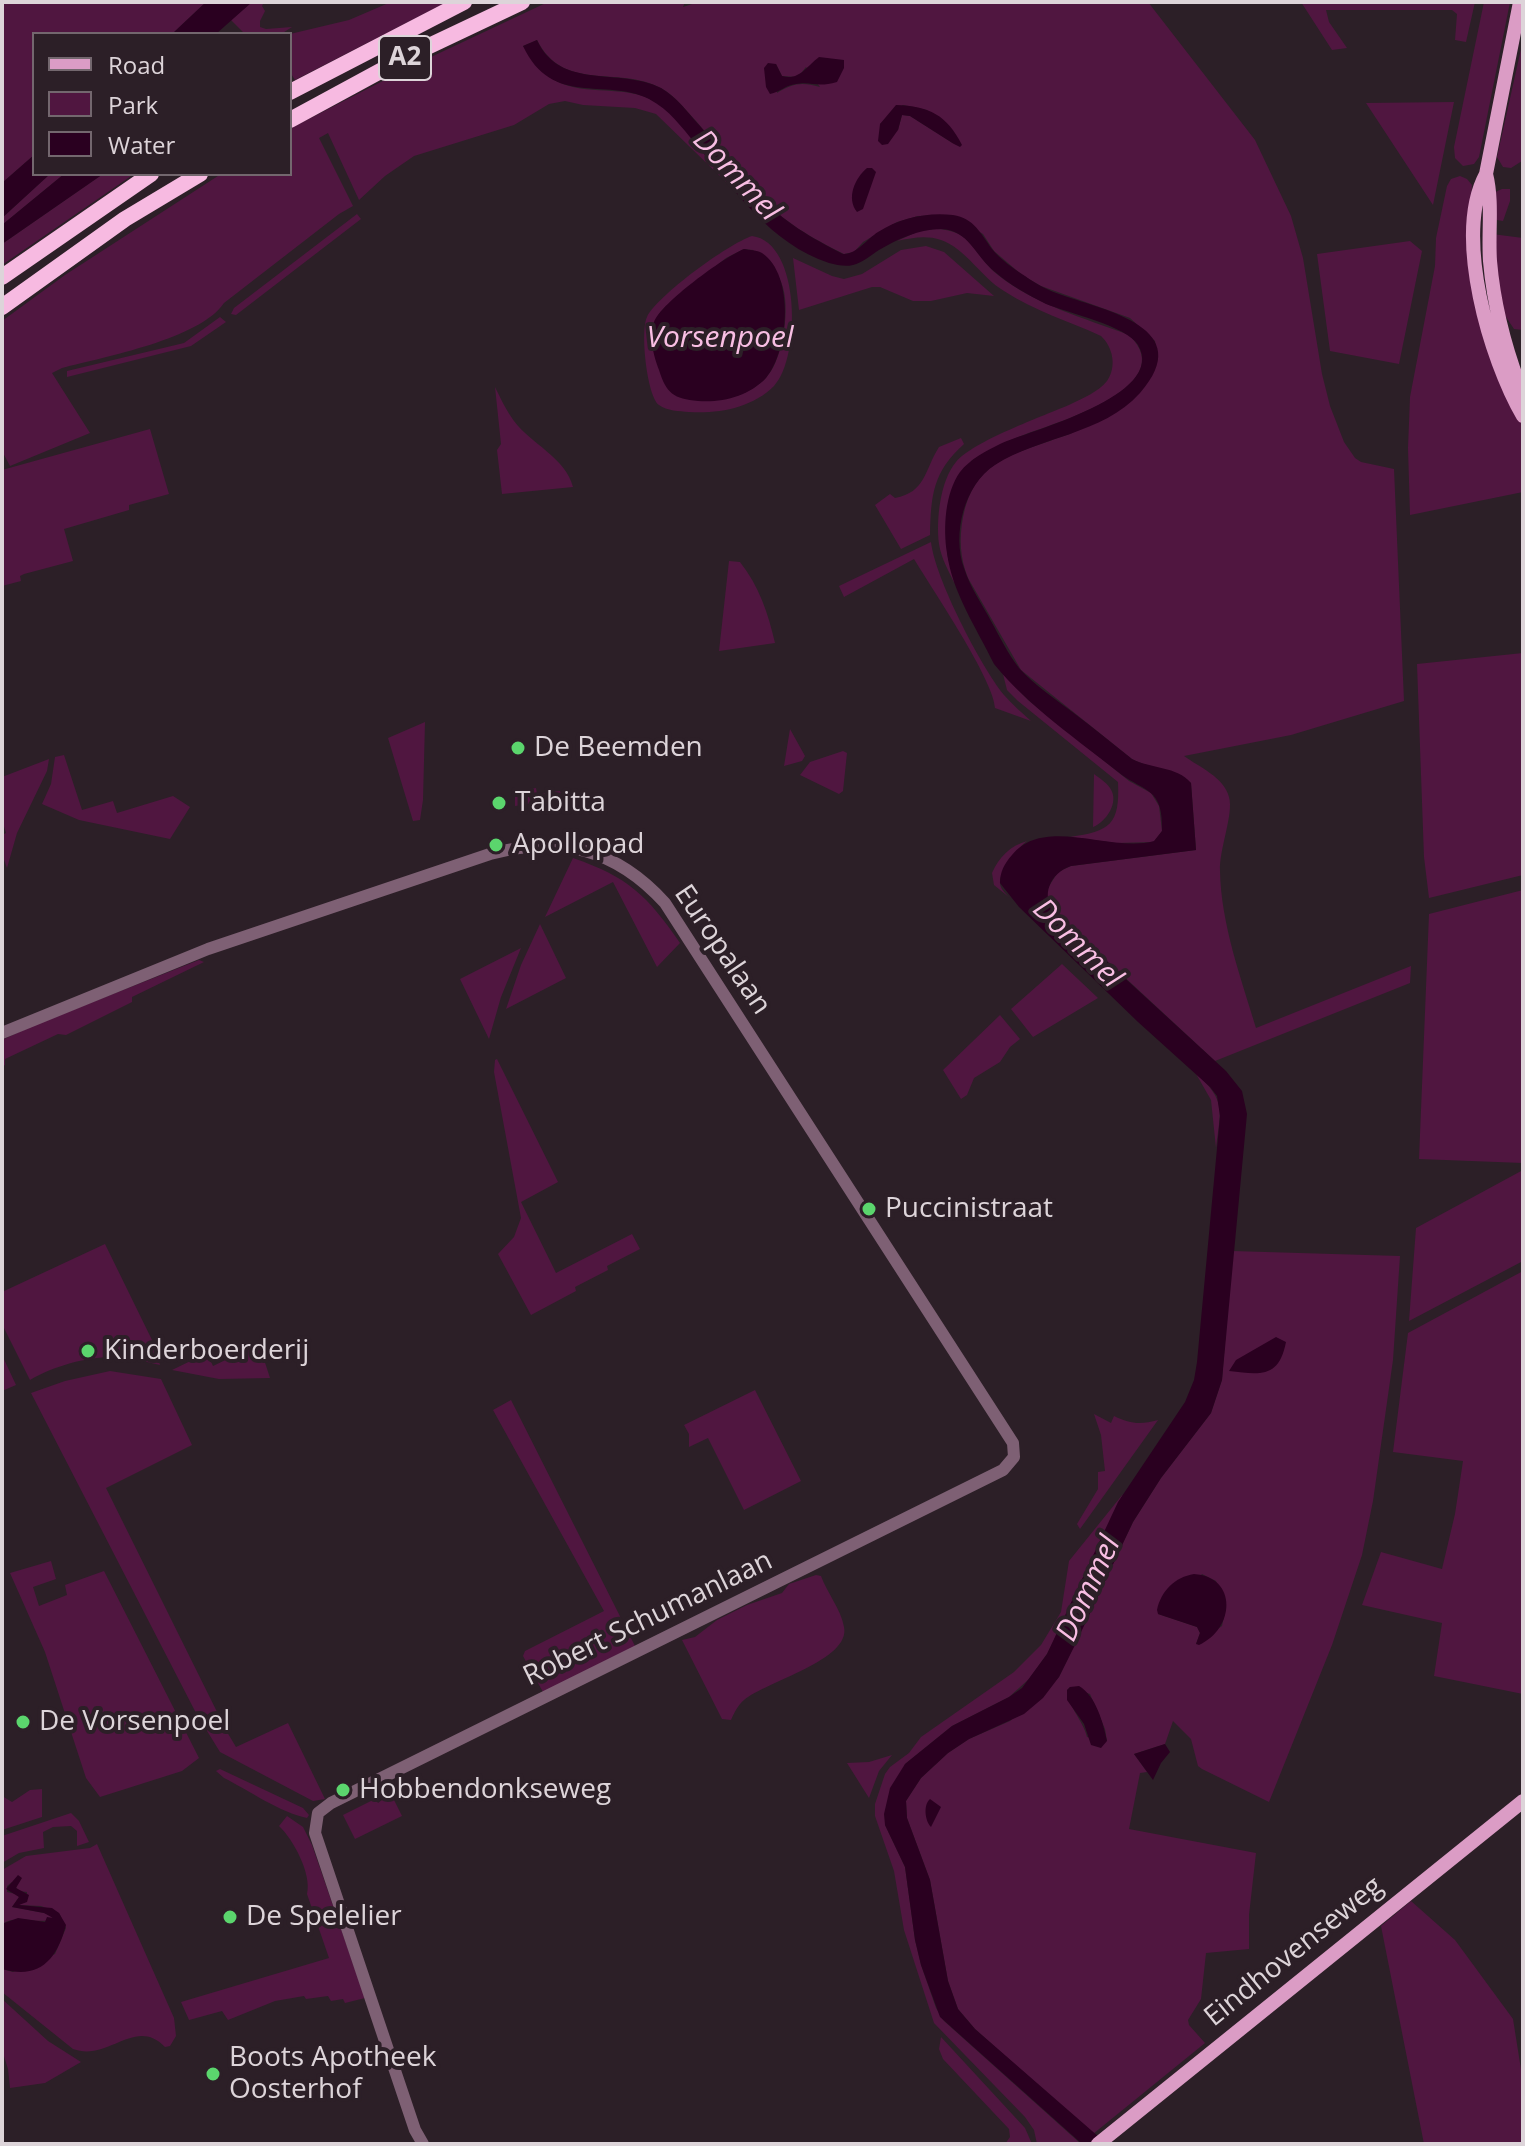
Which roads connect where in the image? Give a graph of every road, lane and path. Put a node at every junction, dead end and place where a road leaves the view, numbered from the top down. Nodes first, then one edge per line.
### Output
1 (464, 2) edge
2 (522, 2) edge
3 (1520, 2) edge
4 (292, 91) edge
5 (292, 119) edge
6 (1486, 174) junction
7 (148, 176) edge
8 (197, 176) edge
9 (2, 277) edge
10 (2, 307) edge
11 (1523, 395) edge
12 (1523, 416) edge
13 (2, 1033) edge
14 (1011, 1463) joint
15 (1523, 1801) edge
16 (415, 2130) junction
17 (416, 2144) edge
18 (423, 2144) edge
19 (1098, 2144) edge

1 - 4 highway, A2
2 - 5 highway, A2
3 - 6 main road
6 - 11 main road
6 - 12 main road
7 - 9 highway
8 - 10 highway
13 - 14 street, Europalaan
14 - 16 street, Robert Schumanlaan
15 - 19 main road, Eindhovenseweg
16 - 17 street
16 - 18 street

